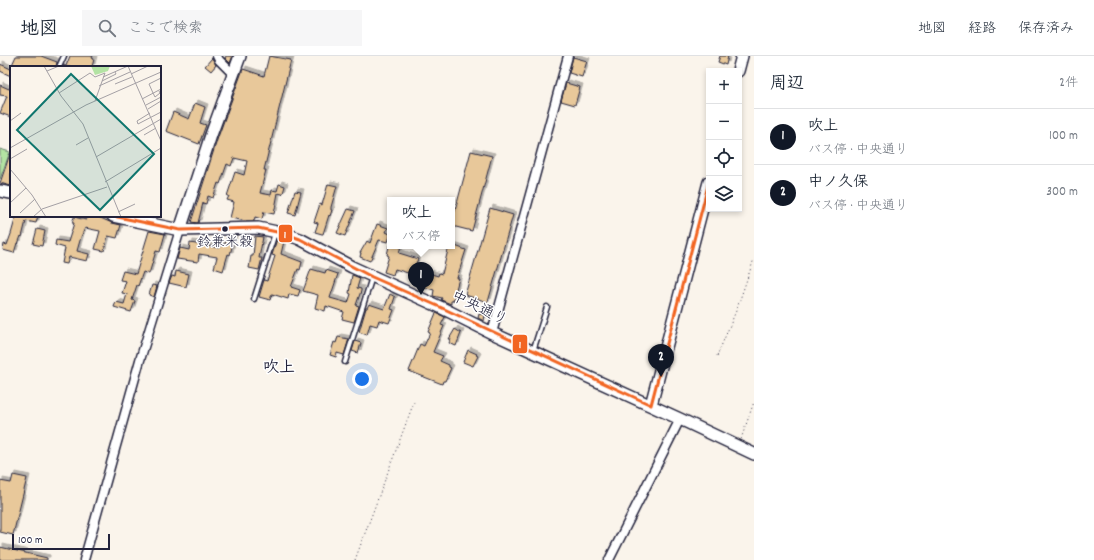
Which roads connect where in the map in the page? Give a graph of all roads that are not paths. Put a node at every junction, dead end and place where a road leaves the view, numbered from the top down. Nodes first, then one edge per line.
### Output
1 (64, 56) edge
2 (217, 56) edge
3 (240, 56) edge
4 (568, 56) edge
5 (742, 56) edge
6 (59, 66) edge
7 (739, 68) edge
8 (233, 74) junction
9 (0, 191) edge
10 (10, 193) edge
11 (706, 194) edge
12 (118, 217) edge
13 (180, 230) junction
14 (275, 232) junction
15 (372, 277) junction
16 (254, 299) dead end
17 (547, 308) dead end
18 (492, 332) junction
19 (533, 351) junction
20 (345, 362) dead end
21 (651, 405) junction
22 (680, 419) junction
23 (754, 454) edge
24 (84, 560) edge
25 (609, 560) edge

1 - 6 lane
2 - 8 street
3 - 8 street
4 - 18 street
5 - 7 street
8 - 13 street
9 - 10 street
11 - 21 street
12 - 13 street, 中央通り
13 - 14 street, 中央通り
13 - 24 street
14 - 15 street, 中央通り
14 - 16 lane
15 - 18 street, 中央通り
15 - 20 lane
17 - 19 lane
18 - 19 street, 中央通り
19 - 21 street, 中央通り
21 - 22 street, 中央通り
22 - 23 street, 中央通り
22 - 25 street

